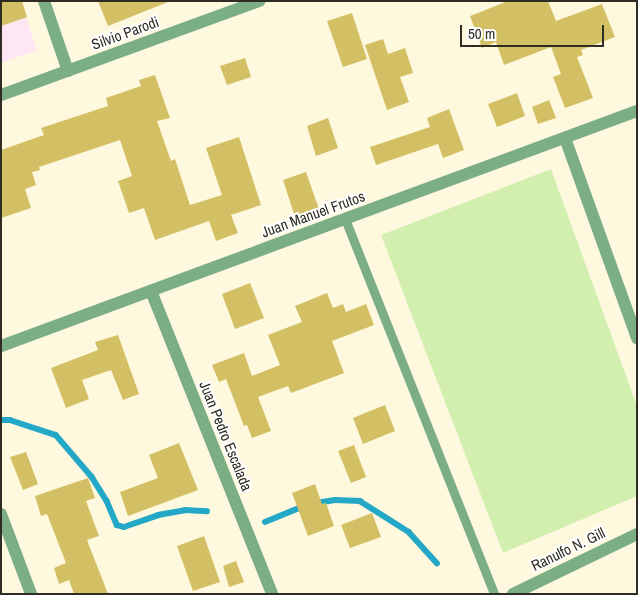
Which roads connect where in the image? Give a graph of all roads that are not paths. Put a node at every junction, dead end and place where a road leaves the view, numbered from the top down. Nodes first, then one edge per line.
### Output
1 (44, 1) edge
2 (259, 1) edge
3 (68, 71) junction
4 (1, 96) edge
5 (637, 111) edge
6 (564, 138) junction
7 (345, 219) junction
8 (151, 291) junction
9 (637, 338) edge
10 (1, 346) edge
11 (1, 514) edge
12 (637, 534) edge
13 (31, 594) edge
14 (272, 594) edge
15 (494, 594) edge
16 (513, 594) edge

1 - 3 street
2 - 3 street, Silvio Parodi
3 - 4 street, Silvio Parodi
5 - 6 street, Juan Manuel Frutos
6 - 7 street, Juan Manuel Frutos
6 - 9 street
7 - 8 street, Juan Manuel Frutos
7 - 15 lane
8 - 10 street, Juan Manuel Frutos
8 - 14 street, Juan Pedro Escalada
11 - 13 street
12 - 16 street, Ranulfo N. Gill

